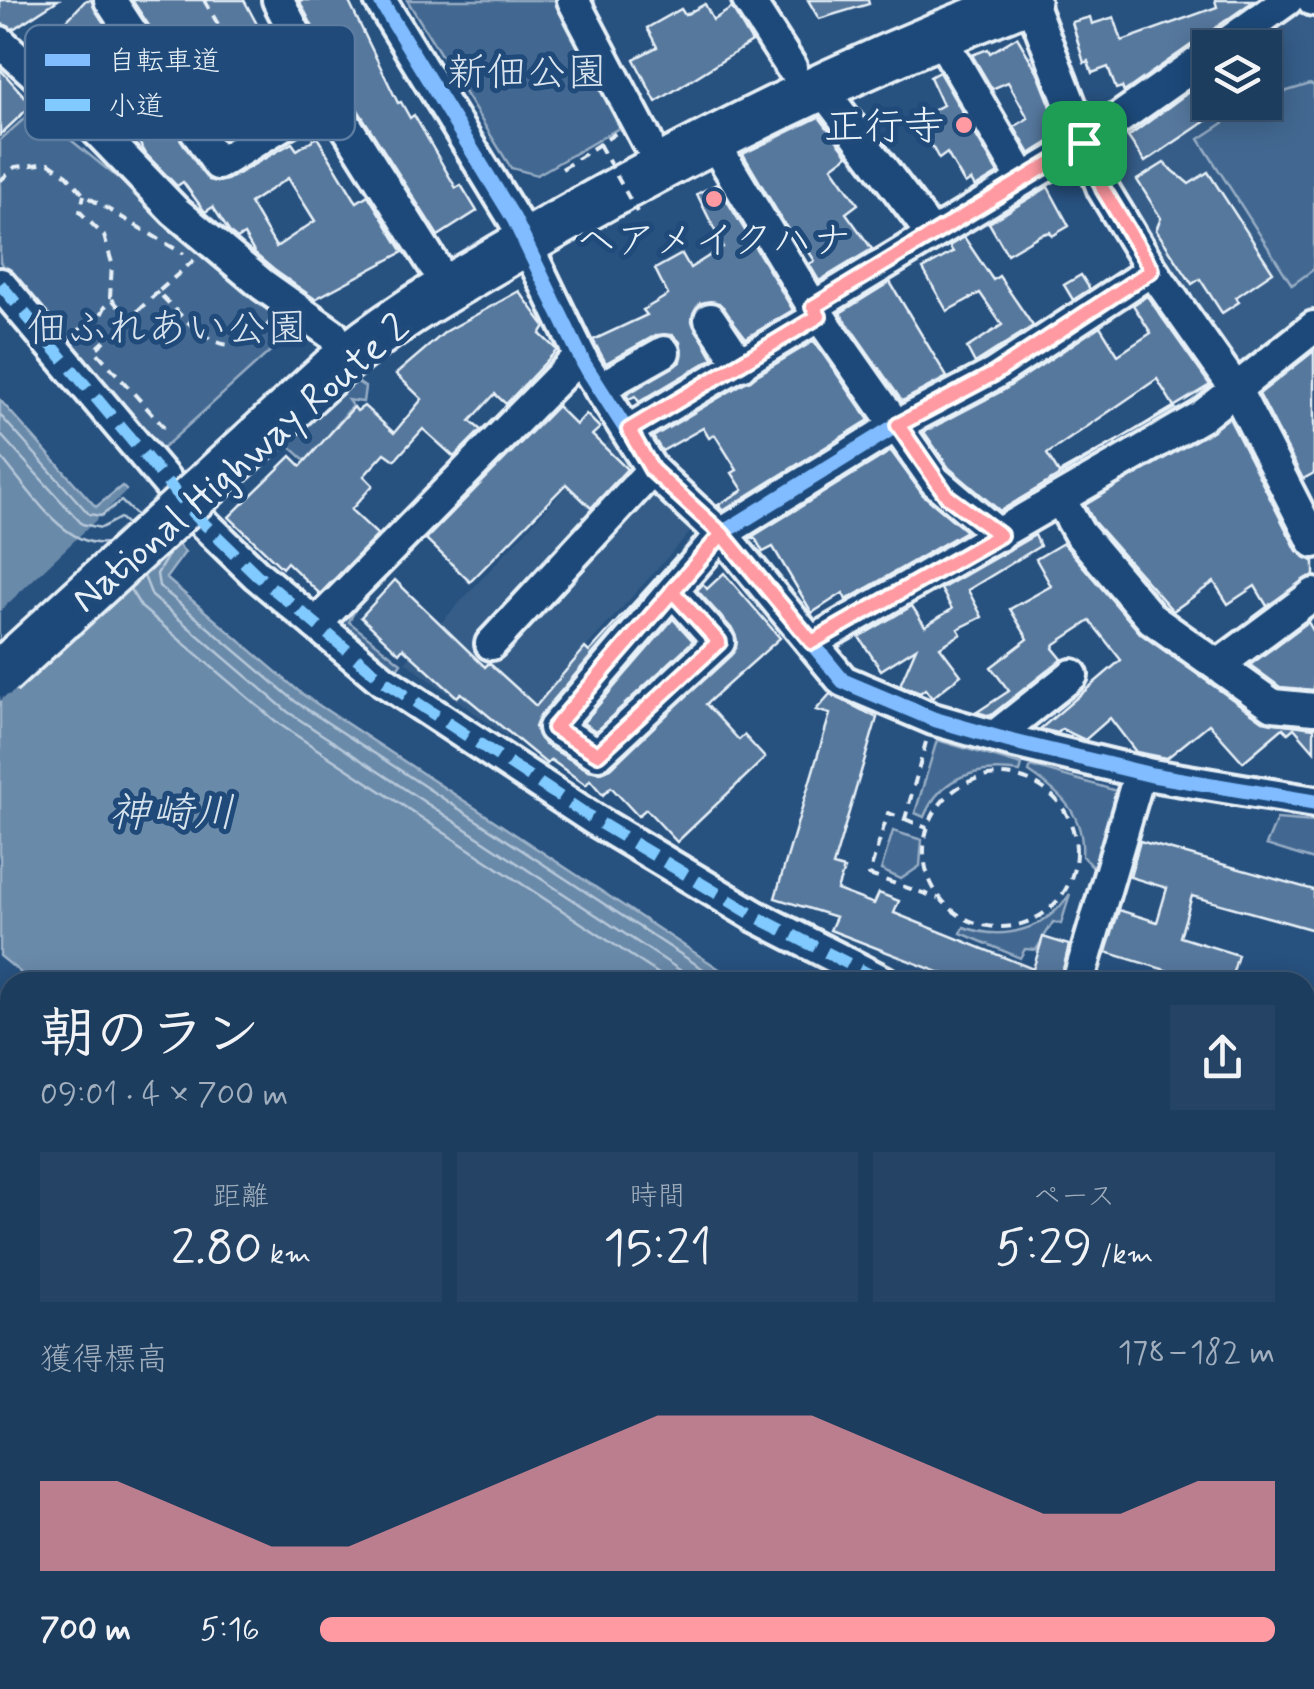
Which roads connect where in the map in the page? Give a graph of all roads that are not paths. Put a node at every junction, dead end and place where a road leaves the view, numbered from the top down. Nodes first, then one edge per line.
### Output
1 (110, 0) edge
2 (278, 0) edge
3 (380, 0) edge
4 (573, 0) edge
5 (748, 0) edge
6 (1028, 0) edge
7 (1287, 0) edge
8 (940, 16) edge
9 (126, 25) edge
10 (291, 25) edge
11 (1245, 30) edge
12 (0, 42) edge
13 (25, 65) edge
14 (1192, 67) edge
15 (805, 75) junction
16 (632, 137) junction
17 (711, 138) junction
18 (355, 139) edge
19 (106, 140) edge
20 (202, 140) edge
21 (257, 140) edge
22 (1084, 143) junction
23 (1024, 179) junction
24 (519, 232) junction
25 (931, 234) junction
26 (434, 266) junction
27 (1152, 270) junction
28 (0, 284) edge
29 (816, 311) junction
30 (710, 319) dead end
31 (1314, 326) edge
32 (664, 352) dead end
33 (331, 353) junction
34 (580, 356) junction
35 (741, 366) junction
36 (600, 388) junction
37 (1234, 388) junction
38 (898, 425) junction
39 (629, 430) junction
40 (652, 470) junction
41 (1061, 501) junction
42 (722, 534) junction
43 (1000, 535) junction
44 (1314, 542) edge
45 (672, 591) junction
46 (1314, 594) edge
47 (316, 624) junction
48 (0, 636) edge
49 (812, 642) junction
50 (491, 644) dead end
51 (1220, 664) junction
52 (0, 674) edge
53 (1072, 675) dead end
54 (1314, 709) edge
55 (995, 736) junction
56 (1140, 772) junction
57 (1310, 797) edge
58 (865, 972) edge
59 (1081, 972) edge

1 - 9 street
2 - 10 street
3 - 24 street
4 - 16 street
5 - 15 street
6 - 8 highway, National Highway Route 2
6 - 22 street
7 - 11 street
8 - 15 highway, National Highway Route 2
8 - 23 street
12 - 13 street
14 - 22 street
15 - 16 highway, National Highway Route 2
15 - 17 highway, National Highway Route 2
15 - 25 street
16 - 24 highway, National Highway Route 2
17 - 24 highway, National Highway Route 2
17 - 29 street
18 - 26 street
19 - 33 street
20 - 21 street
22 - 23 street
22 - 27 street
23 - 25 street
24 - 26 highway, National Highway Route 2
24 - 33 highway, National Highway Route 2
24 - 34 street
25 - 29 street
26 - 33 highway, National Highway Route 2
27 - 37 street
27 - 38 street
28 - 47 street
29 - 35 street
29 - 38 street
30 - 35 street
31 - 37 street
32 - 36 street
33 - 48 highway, National Highway Route 2
33 - 52 highway, National Highway Route 2, bridge
34 - 36 street
34 - 47 street
35 - 39 street
36 - 39 street
37 - 41 street
37 - 44 street
38 - 42 street
38 - 43 street
39 - 40 street
40 - 42 street
40 - 50 street
41 - 43 street
41 - 51 street
42 - 45 street
42 - 49 street
43 - 49 street
45 - 45 street
46 - 51 street
47 - 58 street
49 - 55 street
51 - 54 street
53 - 55 street
55 - 56 street
56 - 57 street
56 - 59 street

